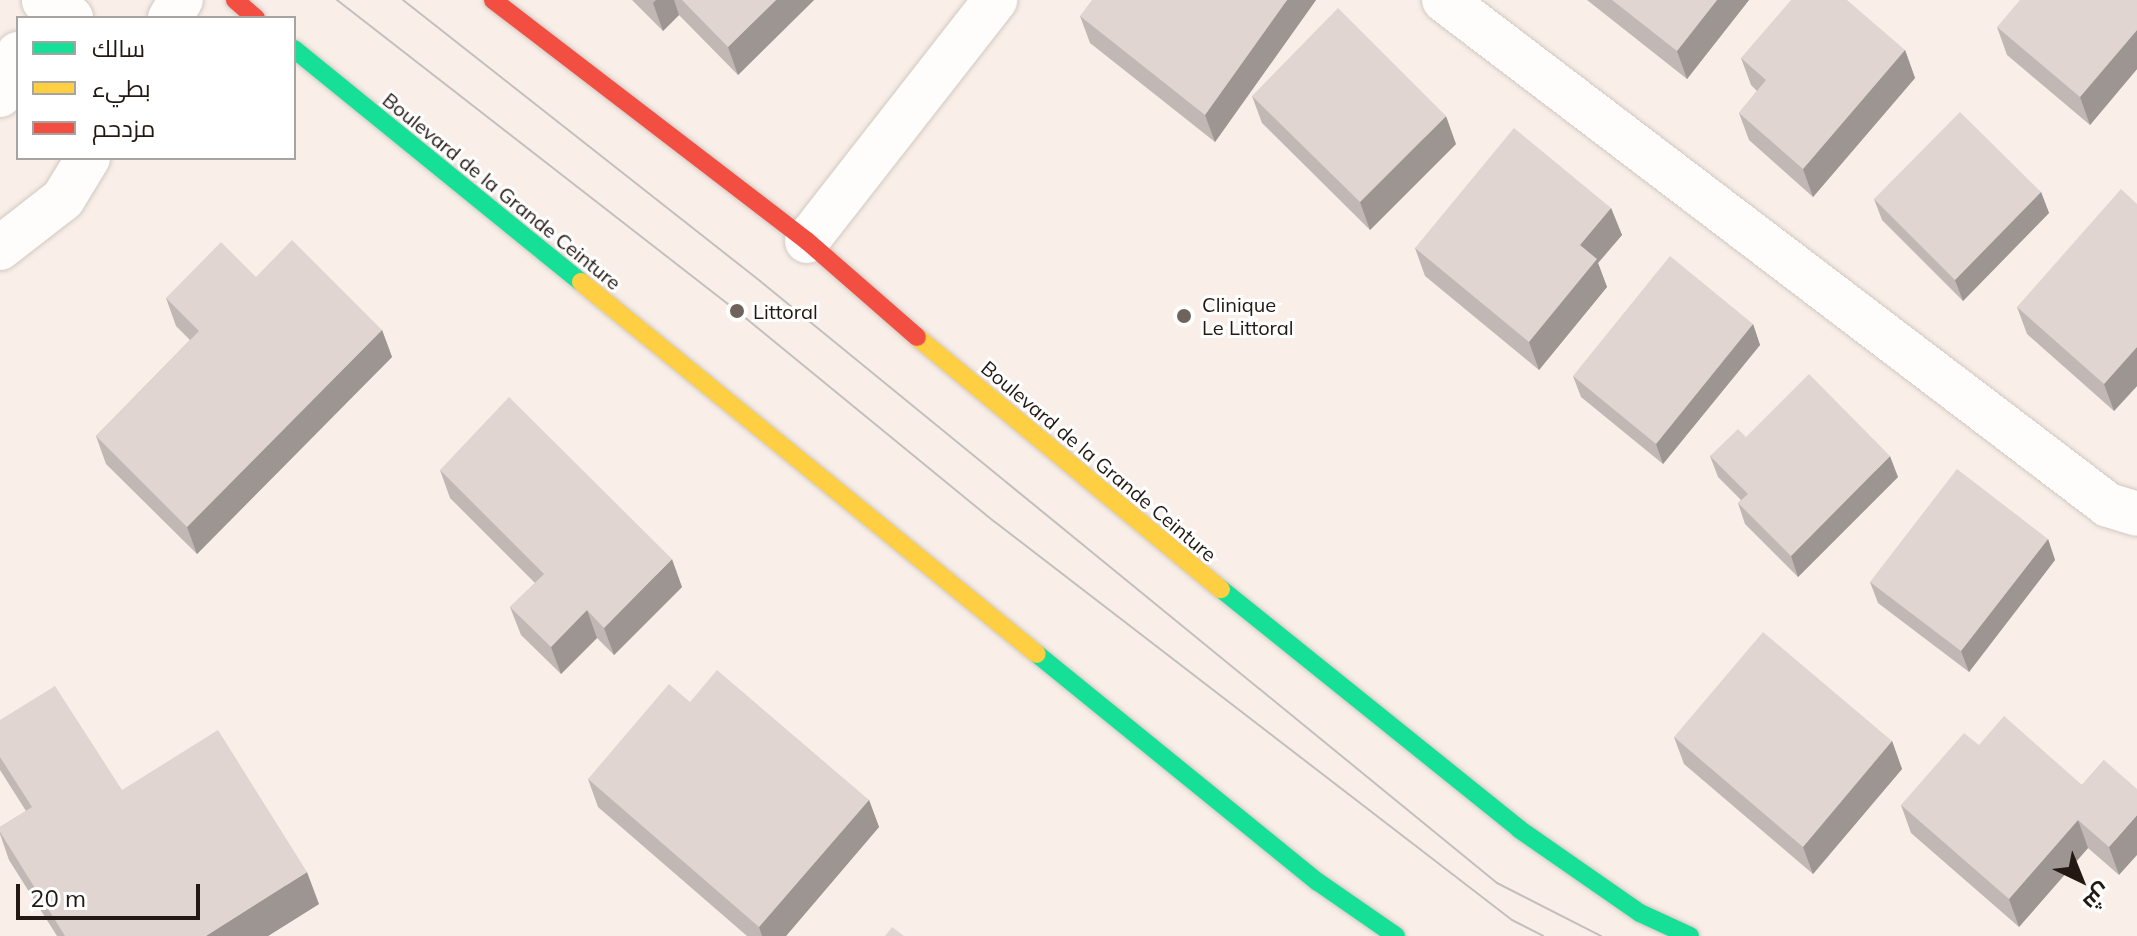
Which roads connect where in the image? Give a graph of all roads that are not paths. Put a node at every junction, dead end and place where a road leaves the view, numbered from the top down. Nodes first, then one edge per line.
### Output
1 (44, 0) edge
2 (235, 0) edge
3 (493, 0) edge
4 (995, 0) edge
5 (1444, 0) edge
6 (68, 16) edge
7 (254, 16) edge
8 (296, 51) edge
9 (16, 59) edge
10 (0, 95) edge
11 (87, 160) edge
12 (807, 241) junction
13 (0, 248) edge
14 (2137, 514) edge
15 (1396, 936) edge
16 (1690, 936) edge

1 - 6 street
2 - 7 main road
3 - 12 main road, Boulevard de la Grande Ceinture
4 - 12 street
5 - 14 street
8 - 15 main road, Boulevard de la Grande Ceinture
9 - 10 street
11 - 13 street
12 - 16 main road, Boulevard de la Grande Ceinture

